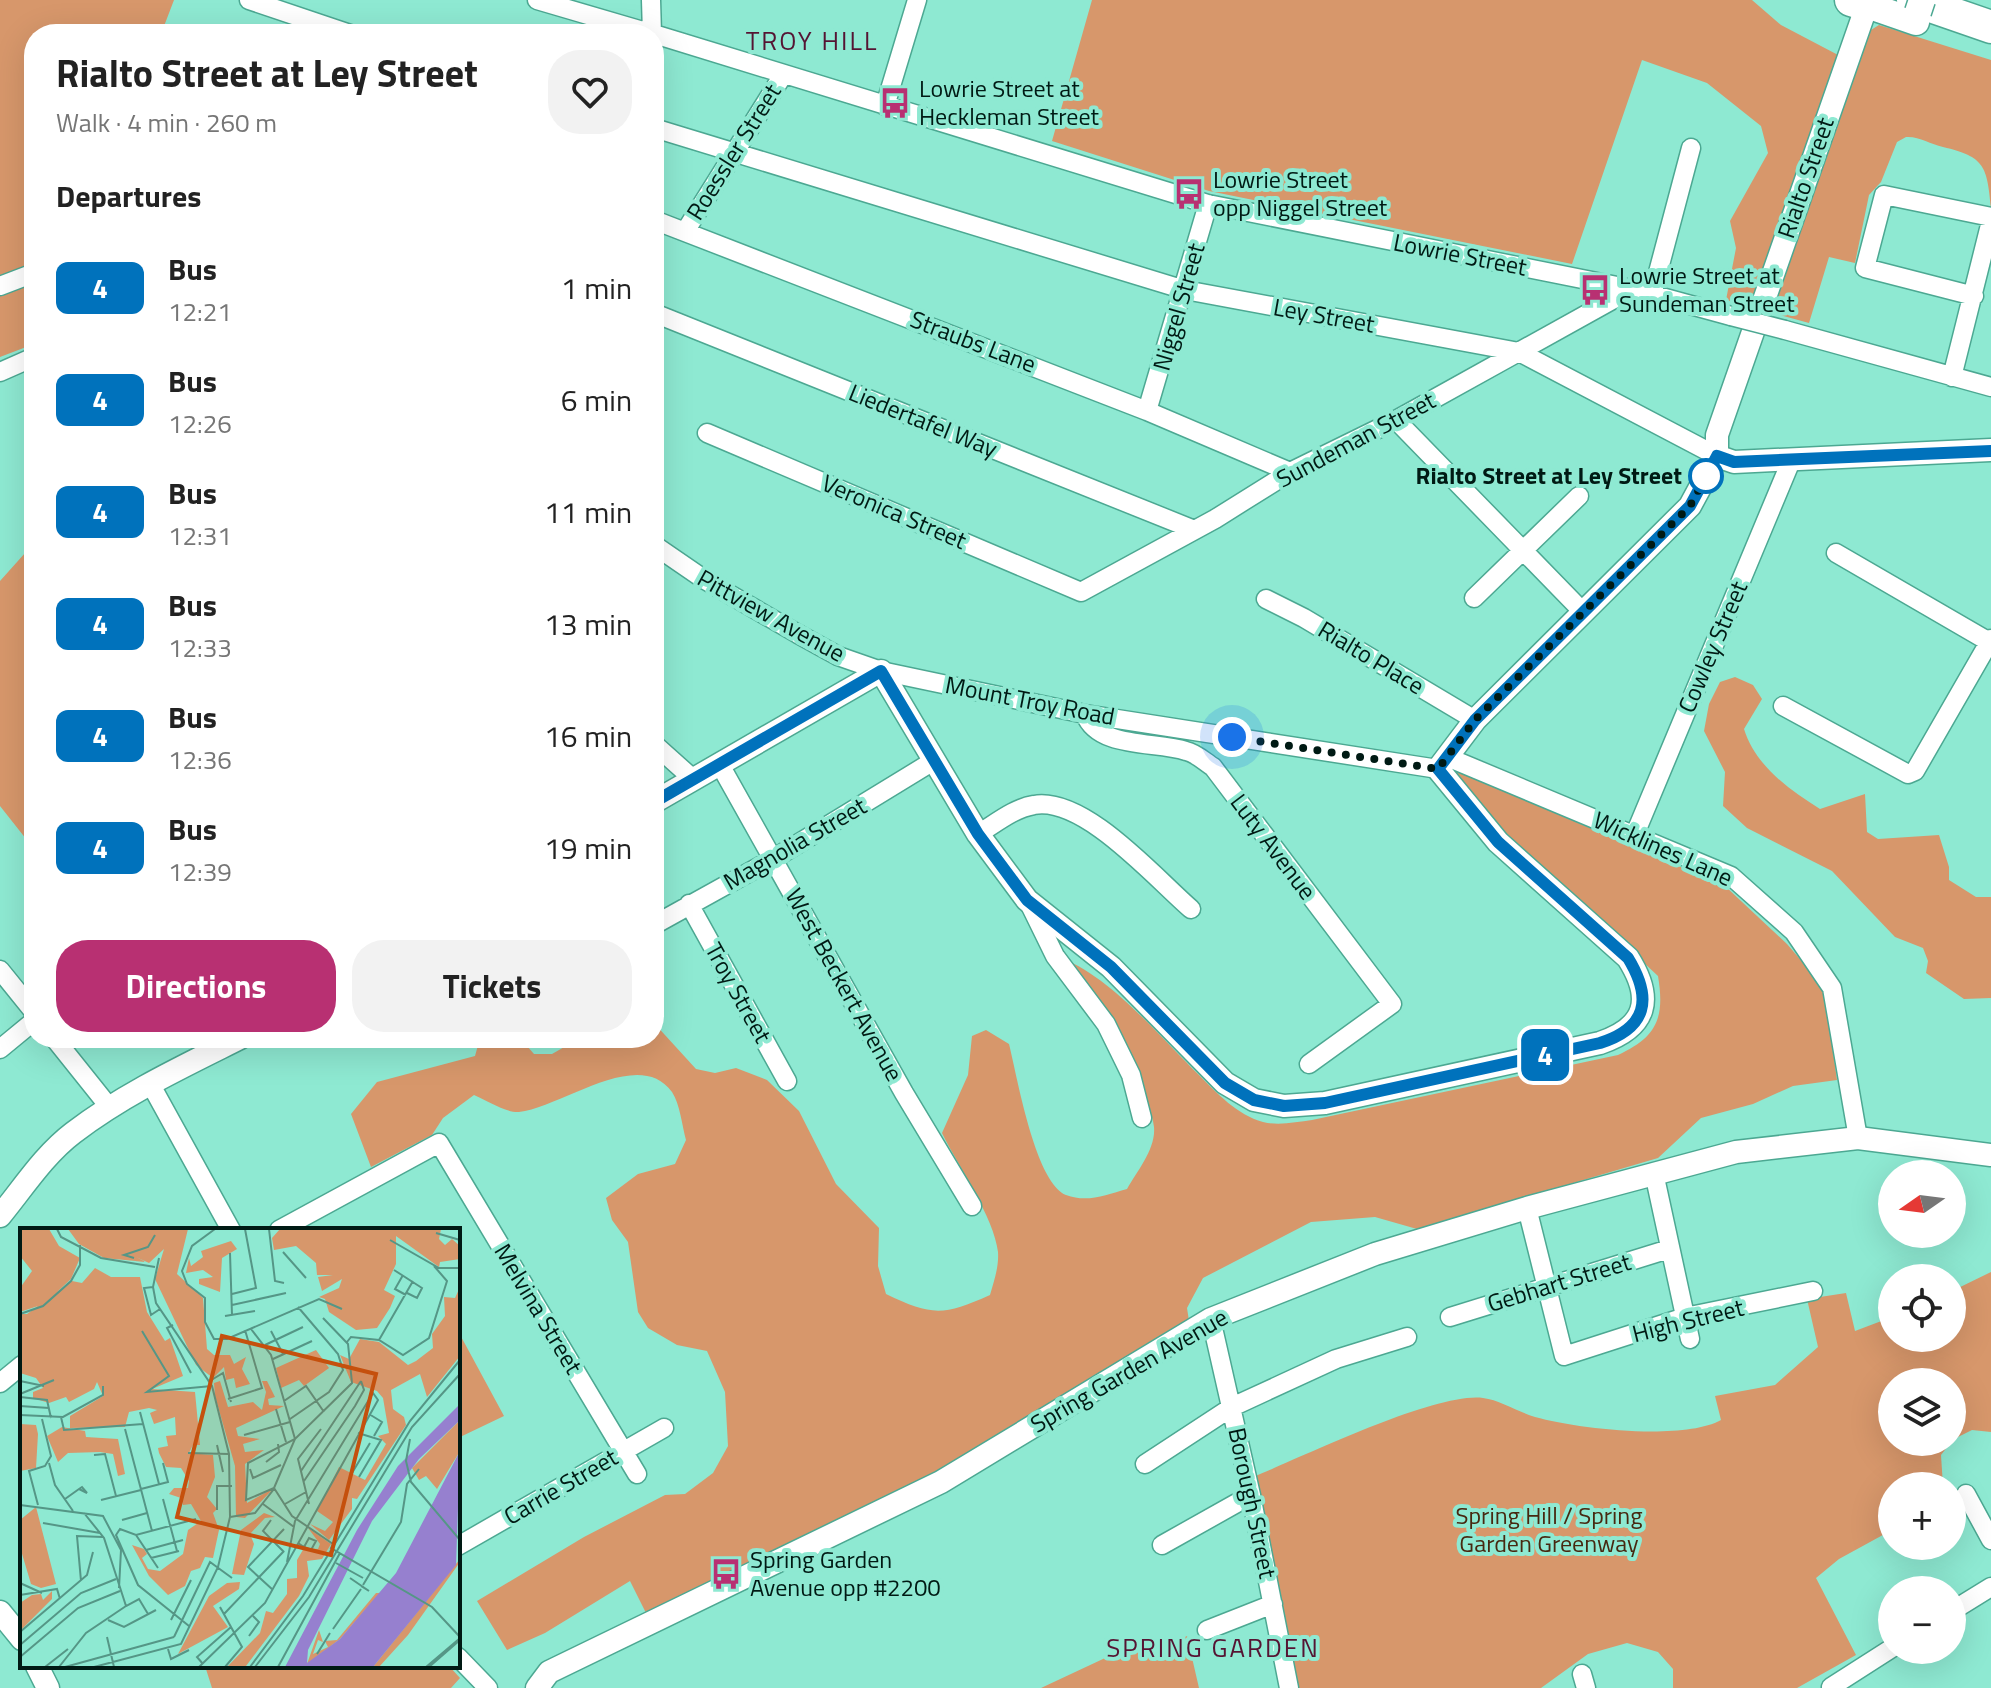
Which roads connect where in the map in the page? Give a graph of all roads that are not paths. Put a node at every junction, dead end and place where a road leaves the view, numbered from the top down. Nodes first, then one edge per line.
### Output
1 (249, 0) edge
2 (537, 0) edge
3 (651, 0) edge
4 (917, 0) edge
5 (1975, 0) edge
6 (1859, 3) edge
7 (1991, 5) edge
8 (1917, 9) edge
9 (320, 24) edge
10 (619, 24) edge
11 (652, 24) edge
12 (1991, 27) edge
13 (664, 37) edge
14 (1991, 47) edge
15 (783, 75) junction
16 (885, 106) junction
17 (664, 131) edge
18 (1691, 148) dead end
19 (736, 153) junction
20 (1208, 204) junction
21 (1991, 219) edge
22 (664, 223) edge
23 (686, 230) junction
24 (24, 277) edge
25 (0, 286) edge
26 (1632, 289) junction
27 (1185, 290) junction
28 (1652, 295) junction
29 (1974, 296) junction
30 (664, 317) edge
31 (1519, 352) junction
32 (24, 361) edge
33 (0, 372) edge
34 (1952, 377) junction
35 (1991, 387) edge
36 (1147, 411) junction
37 (1396, 420) junction
38 (707, 433) dead end
39 (1991, 450) edge
40 (1717, 456) junction
41 (1791, 461) junction
42 (1290, 472) junction
43 (1579, 496) dead end
44 (1192, 529) junction
45 (1525, 549) junction
46 (664, 552) edge
47 (1836, 553) dead end
48 (1081, 592) joint
49 (1474, 598) dead end
50 (1266, 599) dead end
51 (1583, 612) junction
52 (1990, 641) edge
53 (881, 671) junction
54 (1783, 706) dead end
55 (1085, 714) junction
56 (1475, 720) junction
57 (664, 753) edge
58 (935, 760) junction
59 (719, 763) junction
60 (1443, 763) junction
61 (692, 778) junction
62 (664, 796) edge
63 (978, 834) junction
64 (1635, 834) junction
65 (773, 859) junction
66 (1027, 900) junction
67 (689, 904) junction
68 (1191, 909) dead end
69 (664, 919) edge
70 (0, 970) edge
71 (24, 1000) edge
72 (24, 1029) edge
73 (62, 1048) edge
74 (221, 1048) edge
75 (0, 1049) edge
76 (1309, 1064) dead end
77 (787, 1081) dead end
78 (151, 1085) junction
79 (110, 1108) junction
80 (1142, 1118) dead end
81 (1858, 1138) junction
82 (1991, 1155) edge
83 (1654, 1173) junction
84 (972, 1206) dead end
85 (1527, 1208) junction
86 (0, 1216) edge
87 (230, 1228) edge
88 (283, 1228) edge
89 (1669, 1249) junction
90 (1546, 1288) junction
91 (1813, 1291) dead end
92 (1450, 1317) dead end
93 (1685, 1317) junction
94 (1211, 1319) junction
95 (1407, 1337) dead end
96 (1690, 1339) dead end
97 (20, 1367) edge
98 (0, 1383) edge
99 (1232, 1407) junction
100 (664, 1428) dead end
101 (623, 1452) junction
102 (1145, 1464) dead end
103 (637, 1474) dead end
104 (1966, 1494) dead end
105 (1251, 1495) junction
106 (1991, 1540) edge
107 (460, 1545) edge
108 (1162, 1545) dead end
109 (1991, 1587) edge
110 (1966, 1602) edge
111 (1273, 1604) junction
112 (0, 1612) edge
113 (1207, 1630) dead end
114 (20, 1637) edge
115 (1878, 1657) edge
116 (460, 1659) edge
117 (38, 1668) edge
118 (546, 1683) edge
119 (1831, 1687) edge
120 (48, 1688) edge
121 (488, 1688) edge
122 (1289, 1688) edge

1 - 9 street
2 - 10 street, Lowrie Street
3 - 11 street
4 - 16 street
5 - 7 highway
6 - 8 main road, Rialto Street
6 - 40 street, Rialto Street
8 - 12 highway
8 - 14 highway
13 - 15 street, Lowrie Street
15 - 16 street, Lowrie Street
15 - 19 street, Roessler Street
16 - 20 street, Lowrie Street
17 - 19 street, Ley Street
18 - 28 street
19 - 23 street, Roessler Street
19 - 27 street, Ley Street
20 - 26 street, Lowrie Street
20 - 27 street, Niggel Street
21 - 29 street
21 - 29 street
22 - 23 street, Straubs Lane
23 - 36 street, Straubs Lane
24 - 25 street
26 - 28 street, Lowrie Street
26 - 31 street, Sundeman Street
27 - 31 street, Ley Street
27 - 36 street, Niggel Street
28 - 34 street, Lowrie Street, bridge
29 - 34 street
30 - 44 street, Liedertafel Way
31 - 37 street, Sundeman Street
31 - 40 street, Ley Street
32 - 33 street
34 - 35 street, Lowrie Street
36 - 42 street, Straubs Lane
37 - 42 street, Sundeman Street
37 - 45 street
38 - 48 street, Veronica Street
39 - 41 street, Ley Street
40 - 41 street, Ley Street
40 - 51 street, Rialto Street
41 - 64 street, Cowley Street
42 - 44 street, Sundeman Street
43 - 45 street
44 - 48 street, Sundeman Street
45 - 49 street
45 - 51 street
46 - 53 street, Pittview Avenue
47 - 52 street
50 - 56 street, Rialto Place
51 - 56 street, Rialto Street
52 - 54 street
53 - 55 street, Mount Troy Road
53 - 58 street
53 - 59 street
55 - 60 street, Mount Troy Road
55 - 76 street, Luty Avenue
56 - 60 street, Rialto Street
57 - 61 street
58 - 63 street
58 - 65 street, Magnolia Street
59 - 61 street
59 - 65 street, West Beckert Avenue
60 - 64 street, Wicklines Lane
60 - 66 street
61 - 62 street
63 - 66 street
63 - 68 street
64 - 81 street, Wicklines Lane
65 - 67 street, Magnolia Street
65 - 84 street, West Beckert Avenue
66 - 80 street
67 - 69 street, Magnolia Street
67 - 77 street, Troy Street
70 - 71 street
72 - 75 street
73 - 79 street
74 - 78 street
78 - 79 street
78 - 87 street
79 - 86 street
81 - 82 street, Spring Garden Avenue
81 - 83 street, Spring Garden Avenue
83 - 85 street, Spring Garden Avenue
83 - 89 street
85 - 90 street
85 - 94 street, Spring Garden Avenue
88 - 101 street, Melvina Street
89 - 90 street, Gebhart Street
89 - 93 street
90 - 92 street, Gebhart Street
90 - 93 street, High Street
91 - 93 street, High Street
93 - 96 street
94 - 99 street, Borough Street
94 - 118 street, Spring Garden Avenue
95 - 99 street
97 - 98 street
99 - 102 street
99 - 105 street, Borough Street
100 - 101 street, Carrie Street
101 - 103 street, Melvina Street
101 - 107 street, Carrie Street
104 - 106 street
105 - 108 street
105 - 111 street, Borough Street
109 - 110 street
111 - 113 street
111 - 122 street, Borough Street
112 - 114 street
115 - 119 street
116 - 121 street
117 - 120 street

